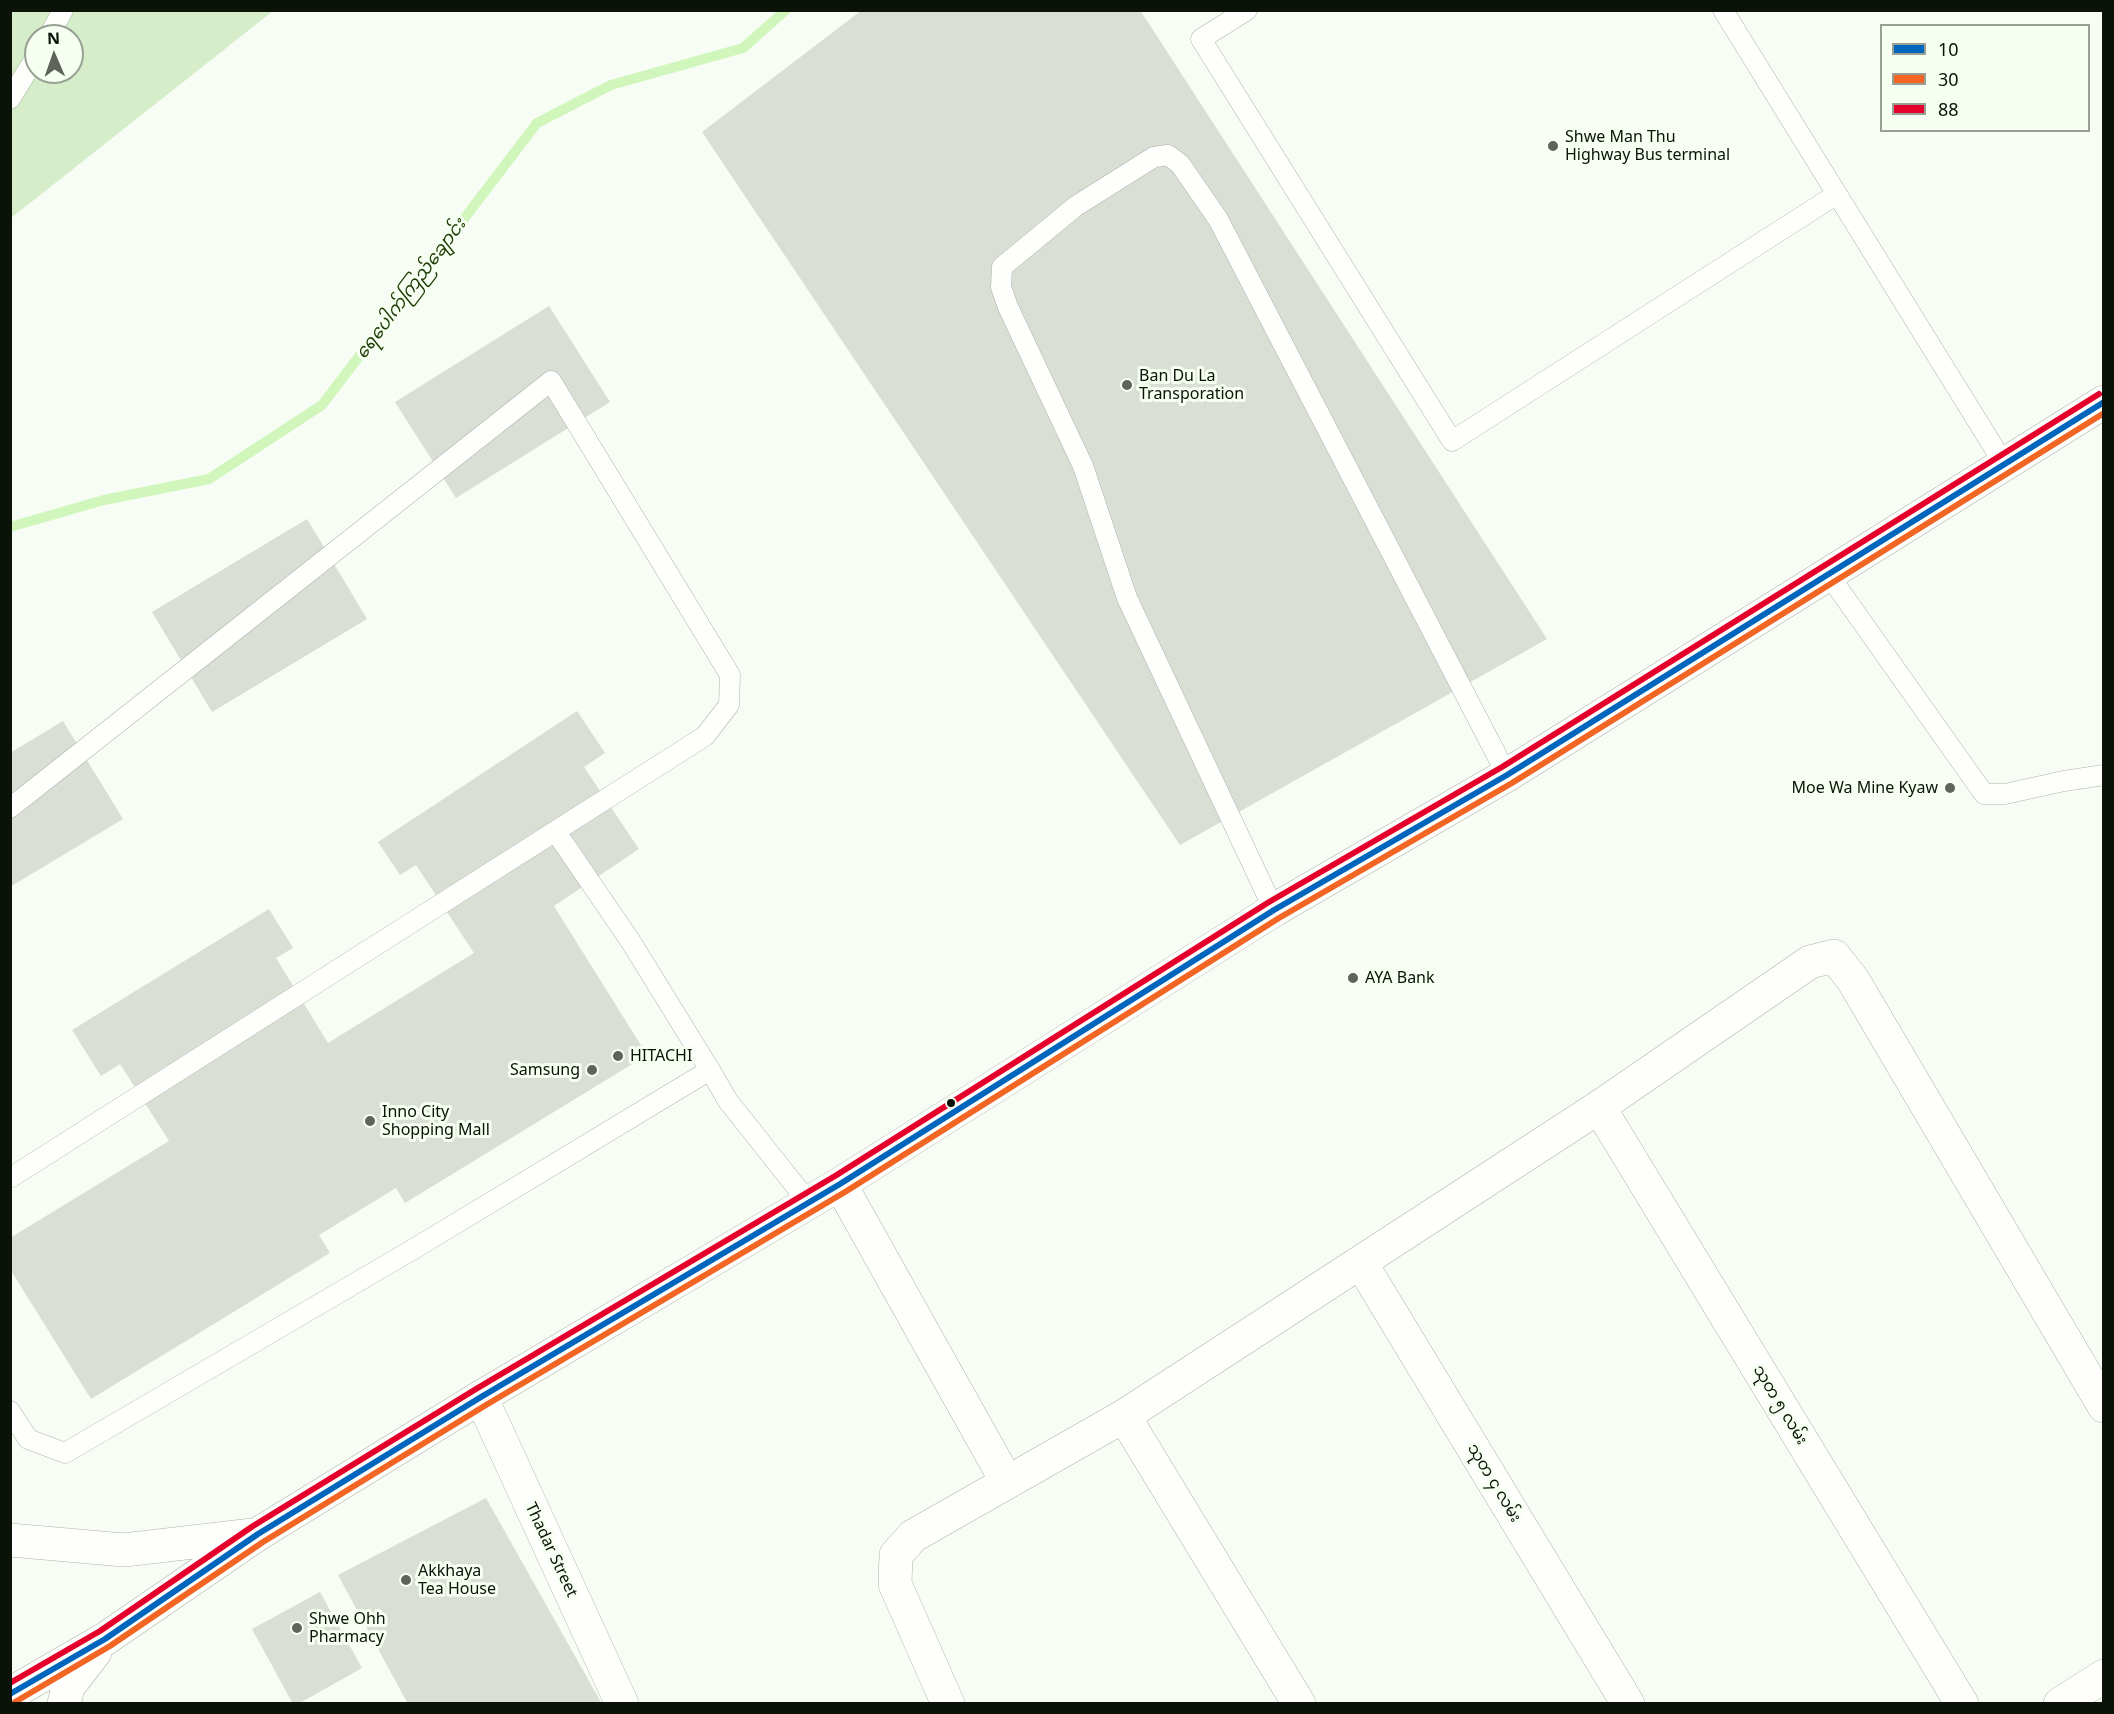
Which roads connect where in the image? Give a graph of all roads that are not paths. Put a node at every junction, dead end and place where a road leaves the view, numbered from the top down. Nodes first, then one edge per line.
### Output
1 (63, 10) edge
2 (1247, 10) edge
3 (1723, 10) edge
4 (55, 24) edge
5 (24, 76) edge
6 (10, 99) edge
7 (1837, 194) junction
8 (2103, 402) edge
9 (2004, 464) junction
10 (1828, 574) junction
11 (1507, 775) junction
12 (2103, 775) edge
13 (10, 808) edge
14 (556, 832) junction
15 (1274, 910) junction
16 (710, 1070) junction
17 (1599, 1107) junction
18 (10, 1178) edge
19 (840, 1184) junction
20 (809, 1203) junction
21 (1361, 1263) junction
22 (481, 1397) junction
23 (2103, 1406) edge
24 (10, 1411) edge
25 (1124, 1416) junction
26 (1007, 1482) junction
27 (258, 1534) junction
28 (10, 1540) edge
29 (105, 1638) junction
30 (2103, 1676) edge
31 (10, 1694) edge
32 (64, 1704) edge
33 (622, 1704) edge
34 (948, 1704) edge
35 (1299, 1704) edge
36 (1628, 1704) edge
37 (1962, 1704) edge
38 (2060, 1704) edge

1 - 4 lane
2 - 7 lane
3 - 7 lane
5 - 6 lane
7 - 9 lane
8 - 9 street
9 - 10 street
10 - 11 street
10 - 12 lane
11 - 15 street
11 - 15 lane
13 - 14 lane
14 - 16 lane
14 - 18 lane
15 - 19 street
16 - 20 lane
16 - 24 lane
17 - 21 street
17 - 23 street
17 - 37 street, သုတ ၅ လမ်း
19 - 20 street
19 - 26 street
20 - 22 street
21 - 25 street
21 - 36 street, သုတ ၄ လမ်း
22 - 27 street
22 - 33 street, Thadar Street
25 - 26 street
25 - 35 street
26 - 34 street
27 - 28 street
27 - 29 street
29 - 31 street
29 - 32 street
30 - 38 street

